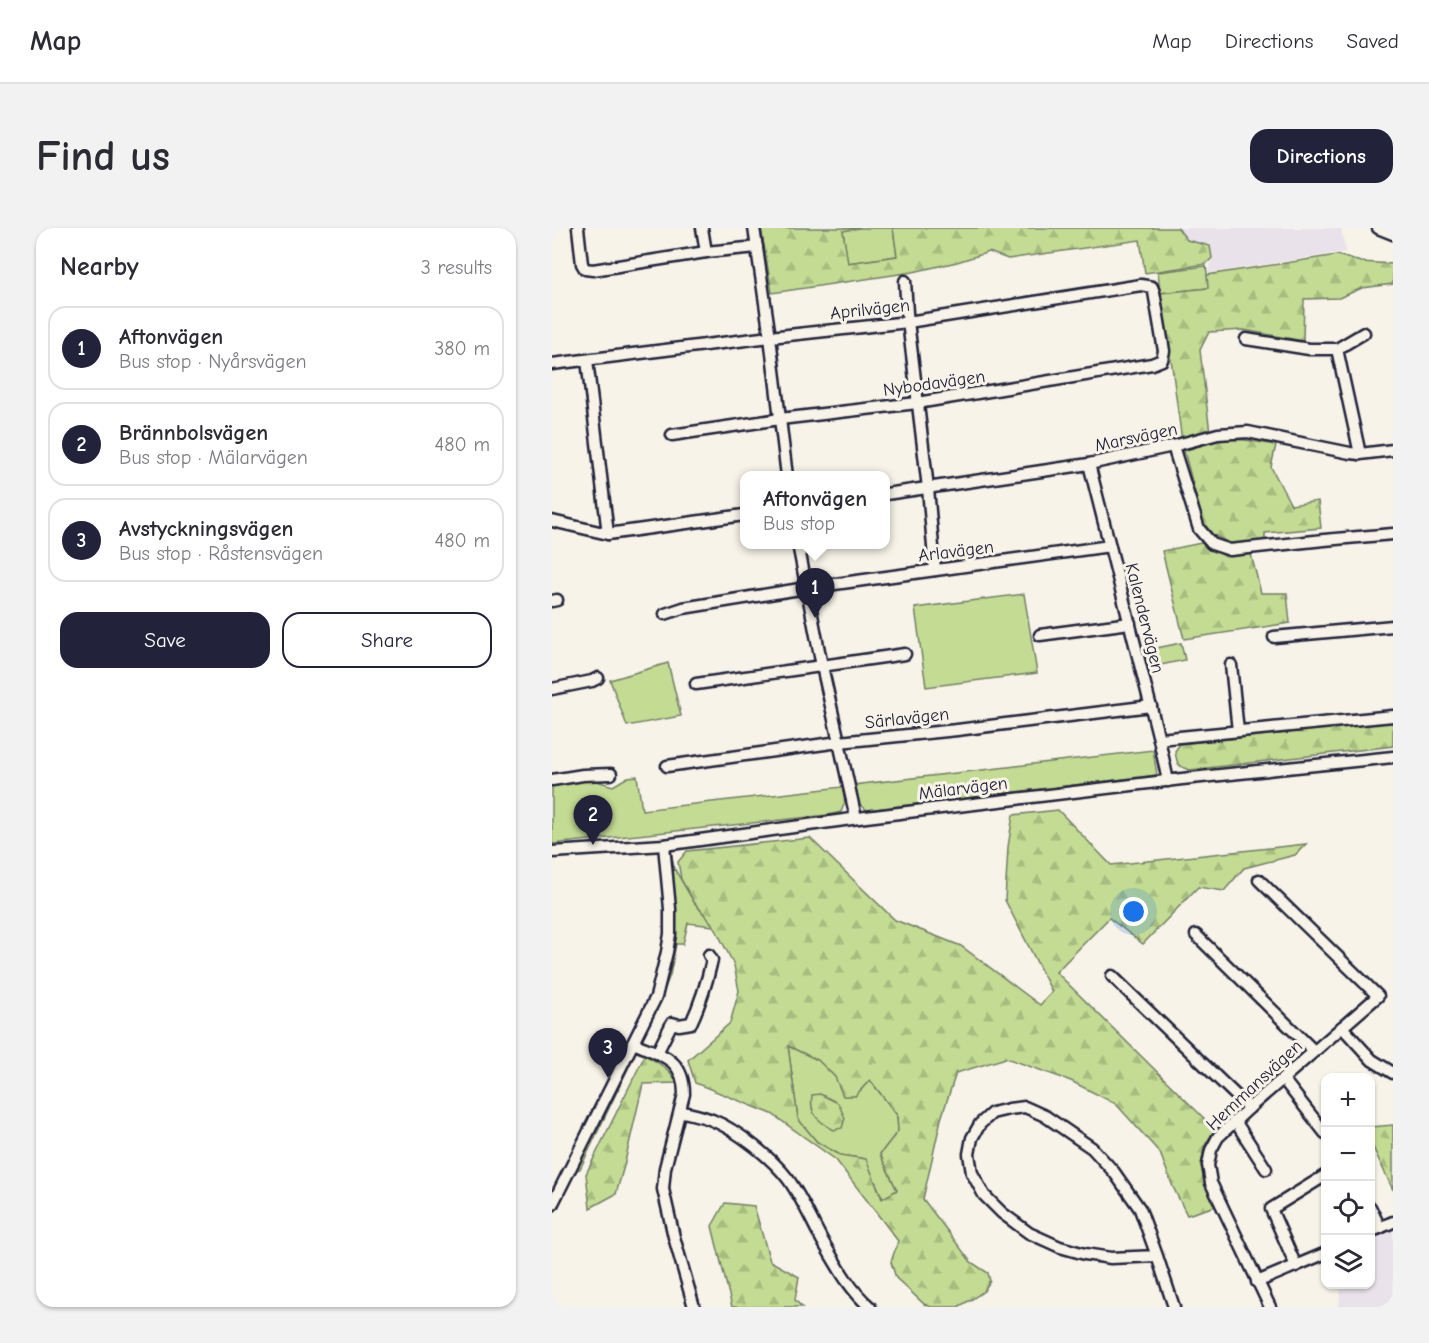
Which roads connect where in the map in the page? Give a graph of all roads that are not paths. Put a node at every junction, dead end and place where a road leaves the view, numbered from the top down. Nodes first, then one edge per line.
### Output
1 (578, 228) edge
2 (702, 228) edge
3 (754, 228) edge
4 (1378, 228) edge
5 (1393, 234) edge
6 (756, 247) junction
7 (706, 252) junction
8 (905, 282) dead end
9 (908, 322) junction
10 (1160, 324) joint
11 (1364, 333) dead end
12 (770, 337) junction
13 (1246, 339) dead end
14 (1337, 349) junction
15 (587, 360) junction
16 (552, 364) edge
17 (918, 403) junction
18 (780, 419) junction
19 (672, 435) dead end
20 (1173, 446) junction
21 (1393, 450) edge
22 (1360, 453) junction
23 (1089, 464) junction
24 (786, 471) edge
25 (928, 488) junction
26 (890, 493) edge
27 (740, 516) edge
28 (552, 521) edge
29 (608, 534) junction
30 (1393, 534) edge
31 (1110, 546) junction
32 (799, 549) edge
33 (935, 570) junction
34 (806, 588) junction
35 (665, 614) dead end
36 (1130, 623) junction
37 (1393, 626) edge
38 (1040, 635) dead end
39 (1274, 637) dead end
40 (905, 654) dead end
41 (1231, 665) dead end
42 (822, 666) junction
43 (598, 678) dead end
44 (696, 684) dead end
45 (552, 689) edge
46 (1151, 706) junction
47 (1393, 716) edge
48 (1238, 731) junction
49 (1160, 739) junction
50 (839, 742) junction
51 (1393, 757) edge
52 (667, 766) dead end
53 (611, 774) dead end
54 (552, 780) edge
55 (1168, 781) junction
56 (856, 818) junction
57 (664, 845) junction
58 (552, 852) edge
59 (1259, 880) dead end
60 (1196, 935) dead end
61 (709, 955) dead end
62 (1112, 976) dead end
63 (1342, 1027) junction
64 (633, 1043) junction
65 (1314, 1051) junction
66 (657, 1053) junction
67 (1393, 1073) edge
68 (1283, 1079) junction
69 (1250, 1108) junction
70 (681, 1111) junction
71 (1235, 1121) junction
72 (1321, 1128) edge
73 (1266, 1169) dead end
74 (1321, 1178) edge
75 (552, 1205) edge
76 (1393, 1222) edge
77 (1375, 1230) edge
78 (1321, 1255) edge
79 (1157, 1256) junction
80 (1296, 1266) junction
81 (1257, 1282) junction
82 (694, 1307) edge
83 (870, 1307) edge
84 (1174, 1307) edge
85 (1270, 1307) edge

1 - 7 street
2 - 7 street
3 - 6 street
4 - 5 street
6 - 7 street
6 - 12 street
8 - 9 street
9 - 10 street, Aprilvägen
9 - 12 street, Aprilvägen
9 - 17 street
10 - 17 street, Nybodavägen
11 - 14 street
12 - 15 street, Aprilvägen
12 - 18 street
13 - 14 street
14 - 22 street
15 - 16 street, Aprilvägen
15 - 29 street
17 - 18 street, Nybodavägen
17 - 25 street
18 - 19 street, Nybodavägen
18 - 24 street
20 - 22 street, Marsvägen
20 - 23 street, Marsvägen
20 - 30 street
21 - 22 street, Marsvägen
23 - 25 street, Marsvägen
23 - 31 street, Kalendervägen
25 - 26 street, Marsvägen
25 - 33 street
27 - 29 street
28 - 29 street
31 - 33 street, Arlavägen
31 - 36 street, Kalendervägen
32 - 34 street
33 - 34 street, Arlavägen
34 - 35 street, Arlavägen
34 - 42 street
36 - 38 street
36 - 46 street, Kalendervägen
37 - 39 street
40 - 42 street
41 - 48 street
42 - 44 street
42 - 50 street
43 - 45 street
46 - 49 street, Kalendervägen
46 - 50 street, Särlavägen
47 - 48 street
48 - 49 street
49 - 55 street, Kalendervägen
50 - 52 street, Särlavägen
50 - 56 street
51 - 55 street, Mälarvägen
53 - 54 street
55 - 56 street, Mälarvägen
56 - 57 street, Mälarvägen
57 - 58 street, Mälarvägen
57 - 64 street
59 - 63 street, Hemmansvägen
60 - 65 street
61 - 66 street
62 - 69 street
63 - 65 street, Hemmansvägen
63 - 67 street
64 - 66 street
64 - 75 street
65 - 68 street, Hemmansvägen
66 - 70 street
68 - 69 street, Hemmansvägen
68 - 72 street
69 - 71 street, Hemmansvägen
70 - 82 street
70 - 83 street
71 - 73 street
71 - 81 street, Hemmansvägen
74 - 80 street
76 - 77 street
78 - 80 street
79 - 79 street
79 - 84 street
80 - 81 street
81 - 85 street, Hemmansvägen

